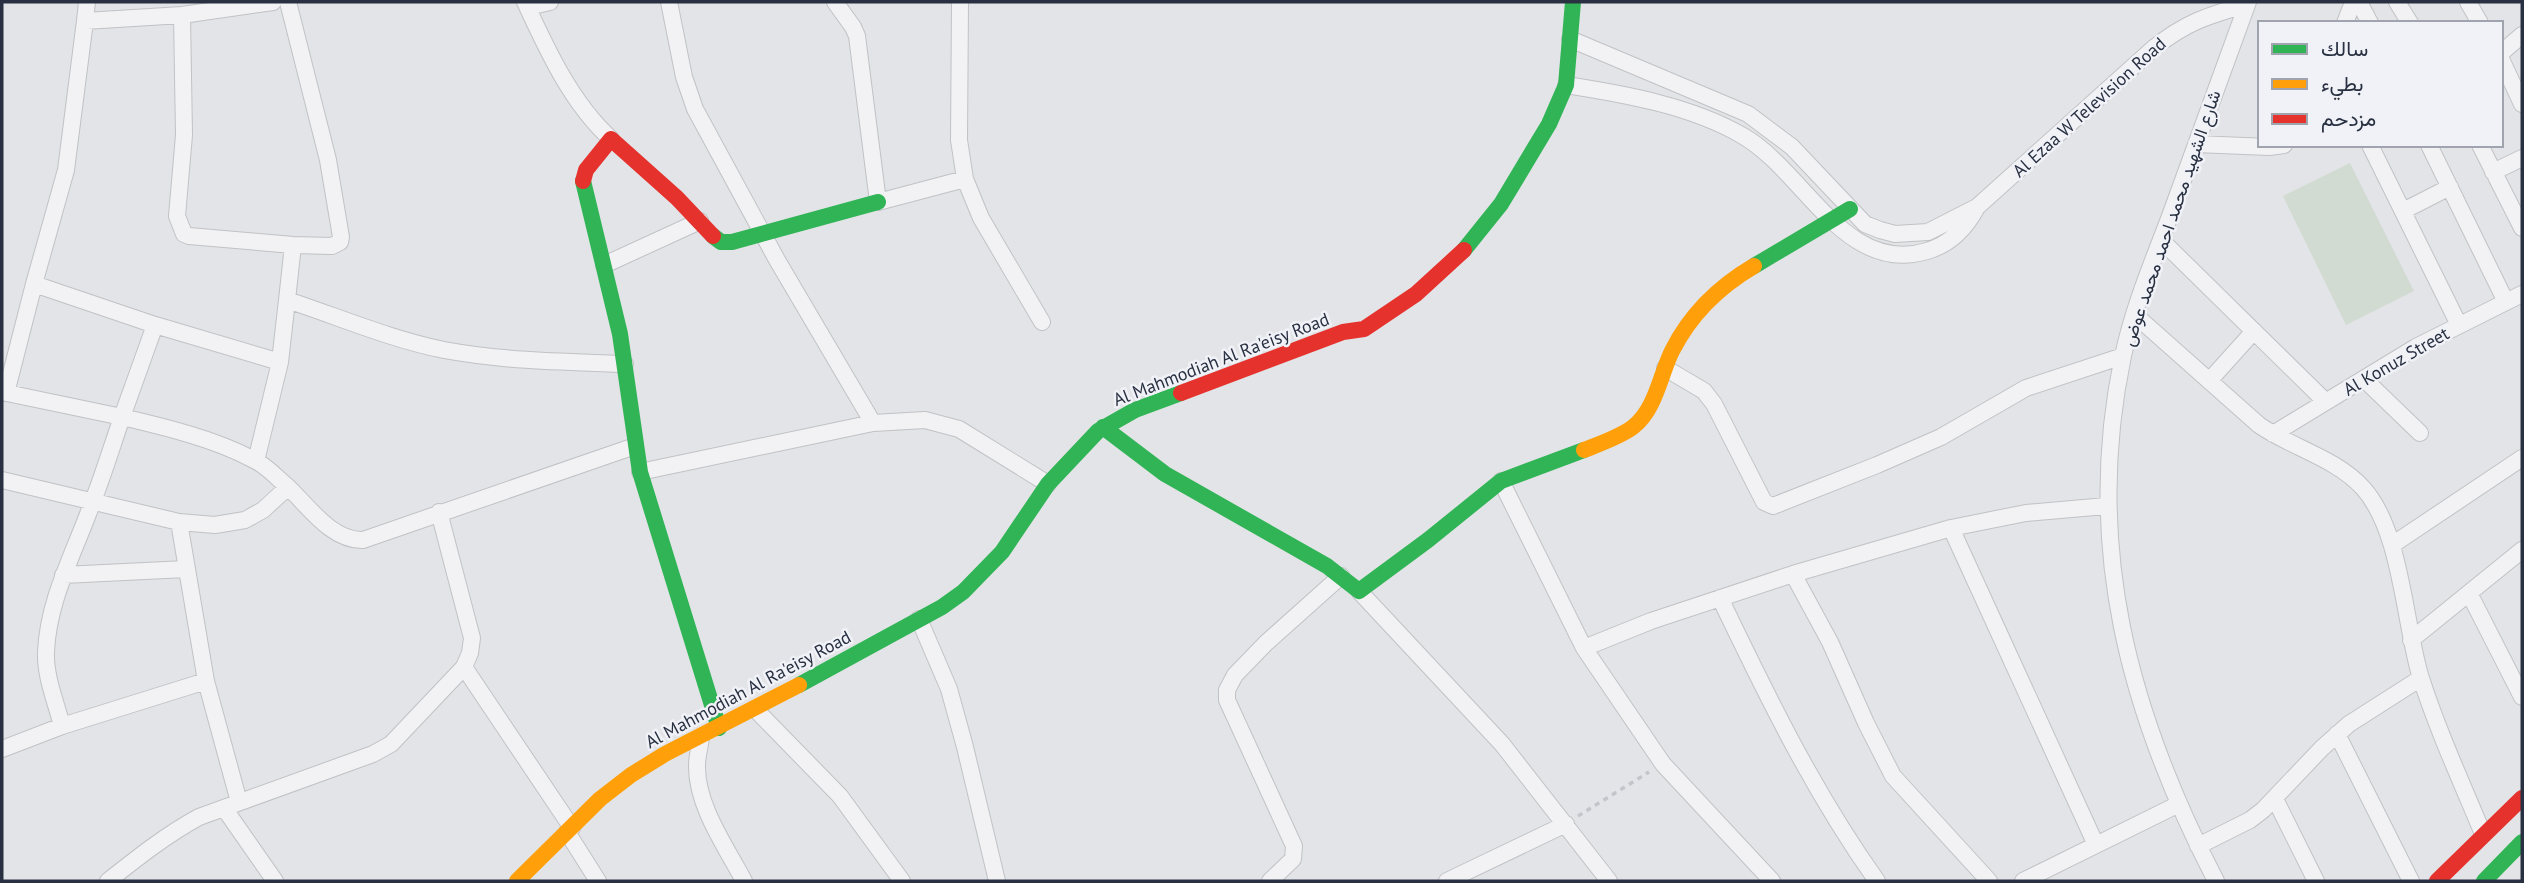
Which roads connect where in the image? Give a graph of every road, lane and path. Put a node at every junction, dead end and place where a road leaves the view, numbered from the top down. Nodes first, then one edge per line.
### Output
1 (87, 2) edge
2 (273, 2) edge
3 (288, 2) edge
4 (550, 2) edge
5 (669, 2) edge
6 (835, 2) edge
7 (960, 2) edge
8 (1573, 2) edge
9 (2353, 2) edge
10 (2359, 2) edge
11 (2397, 2) edge
12 (2468, 2) edge
13 (2247, 3) edge
14 (526, 5) edge
15 (182, 15) junction
16 (85, 21) junction
17 (2346, 21) edge
18 (2369, 21) edge
19 (2409, 21) edge
20 (2479, 21) edge
21 (2522, 35) edge
22 (1570, 39) junction
23 (2503, 51) edge
24 (2503, 63) edge
25 (1566, 85) junction
26 (2522, 104) edge
27 (611, 139) junction
28 (2196, 144) junction
29 (2274, 147) edge
30 (2371, 147) edge
31 (2431, 147) edge
32 (2481, 147) edge
33 (2522, 158) edge
34 (2493, 172) junction
35 (965, 180) junction
36 (2450, 187) junction
37 (878, 202) junction
38 (1978, 207) junction
39 (1850, 209) junction
40 (2403, 211) junction
41 (699, 221) junction
42 (1833, 222) junction
43 (2522, 228) edge
44 (764, 235) junction
45 (2161, 240) junction
46 (293, 245) junction
47 (604, 265) junction
48 (34, 284) junction
49 (2522, 294) edge
50 (287, 300) junction
51 (2506, 302) junction
52 (2135, 315) junction
53 (1042, 322) dead end
54 (155, 325) junction
55 (2459, 326) junction
56 (2254, 331) junction
57 (2123, 356) junction
58 (280, 362) junction
59 (625, 363) junction
60 (1665, 368) junction
61 (2364, 379) junction
62 (2209, 381) junction
63 (4, 392) edge
64 (2326, 402) junction
65 (122, 417) junction
66 (873, 423) junction
67 (1103, 427) junction
68 (2420, 433) dead end
69 (2273, 434) junction
70 (635, 446) junction
71 (2522, 458) edge
72 (256, 461) junction
73 (640, 472) junction
74 (2, 480) edge
75 (1502, 481) junction
76 (1048, 484) junction
77 (288, 487) junction
78 (93, 502) junction
79 (2106, 506) junction
80 (439, 512) junction
81 (179, 522) junction
82 (1951, 528) junction
83 (2392, 545) junction
84 (2522, 550) edge
85 (186, 569) junction
86 (1793, 574) junction
87 (63, 575) junction
88 (1341, 576) junction
89 (1359, 591) junction
90 (2469, 593) junction
91 (1720, 598) junction
92 (919, 619) junction
93 (2411, 640) junction
94 (1584, 648) junction
95 (464, 667) junction
96 (2421, 678) junction
97 (206, 681) junction
98 (2522, 697) edge
99 (755, 709) junction
100 (62, 726) junction
101 (719, 728) junction
102 (2337, 734) junction
103 (701, 737) junction
104 (2, 749) edge
105 (1663, 764) junction
106 (2522, 798) edge
107 (2275, 799) junction
108 (2179, 804) junction
109 (231, 805) junction
110 (1566, 824) junction
111 (570, 830) junction
112 (2483, 834) junction
113 (2522, 842) edge
114 (2096, 845) junction
115 (2198, 846) junction
116 (108, 881) edge
117 (275, 881) edge
118 (517, 881) edge
119 (598, 881) edge
120 (744, 881) edge
121 (902, 881) edge
122 (997, 881) edge
123 (1270, 881) edge
124 (1447, 881) edge
125 (1609, 881) edge
126 (1772, 881) edge
127 (1877, 881) edge
128 (1989, 881) edge
129 (2023, 881) edge
130 (2217, 881) edge
131 (2316, 881) edge
132 (2411, 881) edge
133 (2437, 881) edge
134 (2484, 881) edge

1 - 16 street
2 - 15 street
3 - 46 street
4 - 14 street
5 - 44 street
6 - 37 street
7 - 35 street
8 - 22 street, Al Mahmodiah Al Ra'eisy Road
9 - 17 street
10 - 18 street
11 - 19 street
12 - 20 street
13 - 28 street, شارع الشهيد محمد احمد محمد عوض
13 - 38 street, Al Ezaa W Television Road
14 - 27 street
15 - 16 street
15 - 46 street
16 - 48 street
21 - 23 street
22 - 25 street, Al Mahmodiah Al Ra'eisy Road
22 - 39 street, Al Ezaa W Television Road
24 - 26 street
25 - 42 street, Al Ezaa W Television Road
25 - 67 street, Al Mahmodiah Al Ra'eisy Road
27 - 41 street
27 - 47 street
28 - 29 street
28 - 45 street, شارع الشهيد محمد احمد محمد عوض
30 - 40 street
31 - 36 street
32 - 34 street
33 - 34 street
34 - 43 street
35 - 37 street
35 - 53 street
36 - 40 street
36 - 51 street
37 - 44 street
38 - 39 street, Al Ezaa W Television Road
38 - 42 street, Al Ezaa W Television Road
39 - 42 street
40 - 55 street
41 - 44 street
41 - 47 street
42 - 60 street
44 - 66 street
45 - 52 street, شارع الشهيد محمد احمد محمد عوض
45 - 56 street
46 - 50 street
47 - 59 street
48 - 54 street
48 - 63 street
49 - 51 street, Al Konuz Street
50 - 58 street
50 - 59 street
51 - 55 street, Al Konuz Street
52 - 57 street, شارع الشهيد محمد احمد محمد عوض
52 - 62 street
54 - 58 street
54 - 65 street
55 - 61 street, Al Konuz Street
56 - 62 street
56 - 64 street
57 - 60 street
57 - 79 street, شارع الشهيد محمد احمد محمد عوض
58 - 72 street
59 - 70 street
60 - 75 street
61 - 64 street, Al Konuz Street
61 - 68 street
62 - 69 street
63 - 65 street
64 - 69 street, Al Konuz Street
65 - 72 street
65 - 78 street
66 - 73 street
66 - 76 street
67 - 76 street, Al Mahmodiah Al Ra'eisy Road
67 - 88 street
69 - 83 street
70 - 73 street
70 - 80 street
71 - 83 street
72 - 77 street
73 - 101 street
74 - 78 street
75 - 89 street
75 - 94 street
76 - 92 street, Al Mahmodiah Al Ra'eisy Road
77 - 80 street
77 - 81 street
78 - 81 street
78 - 87 street
79 - 82 street
79 - 108 street, شارع الشهيد محمد احمد محمد عوض
80 - 95 street
81 - 85 street
82 - 86 street
82 - 114 street
83 - 93 street
84 - 90 street
85 - 87 street
85 - 97 street
86 - 91 street
86 - 128 street
87 - 100 street
88 - 89 street
88 - 123 street
89 - 110 street
90 - 93 street
90 - 98 street
91 - 94 street
91 - 127 street
92 - 99 street, Al Mahmodiah Al Ra'eisy Road
92 - 122 street
93 - 96 street
94 - 105 street
95 - 109 street
95 - 111 street
96 - 102 street
96 - 112 street
97 - 100 street
97 - 109 street
99 - 101 street, Al Mahmodiah Al Ra'eisy Road
99 - 121 street
100 - 104 street
101 - 103 street, Al Mahmodiah Al Ra'eisy Road
102 - 107 street
102 - 132 street
103 - 111 street, Al Mahmodiah Al Ra'eisy Road
103 - 120 street
105 - 110 path
105 - 126 street
106 - 112 street
107 - 115 street
107 - 131 street
108 - 114 street
108 - 115 street, شارع الشهيد محمد احمد محمد عوض
109 - 116 street
109 - 117 street
110 - 124 street
110 - 125 street
111 - 118 street, Al Mahmodiah Al Ra'eisy Road
111 - 119 street
112 - 133 street
113 - 134 street
114 - 129 street
115 - 130 street, شارع الشهيد محمد احمد محمد عوض

